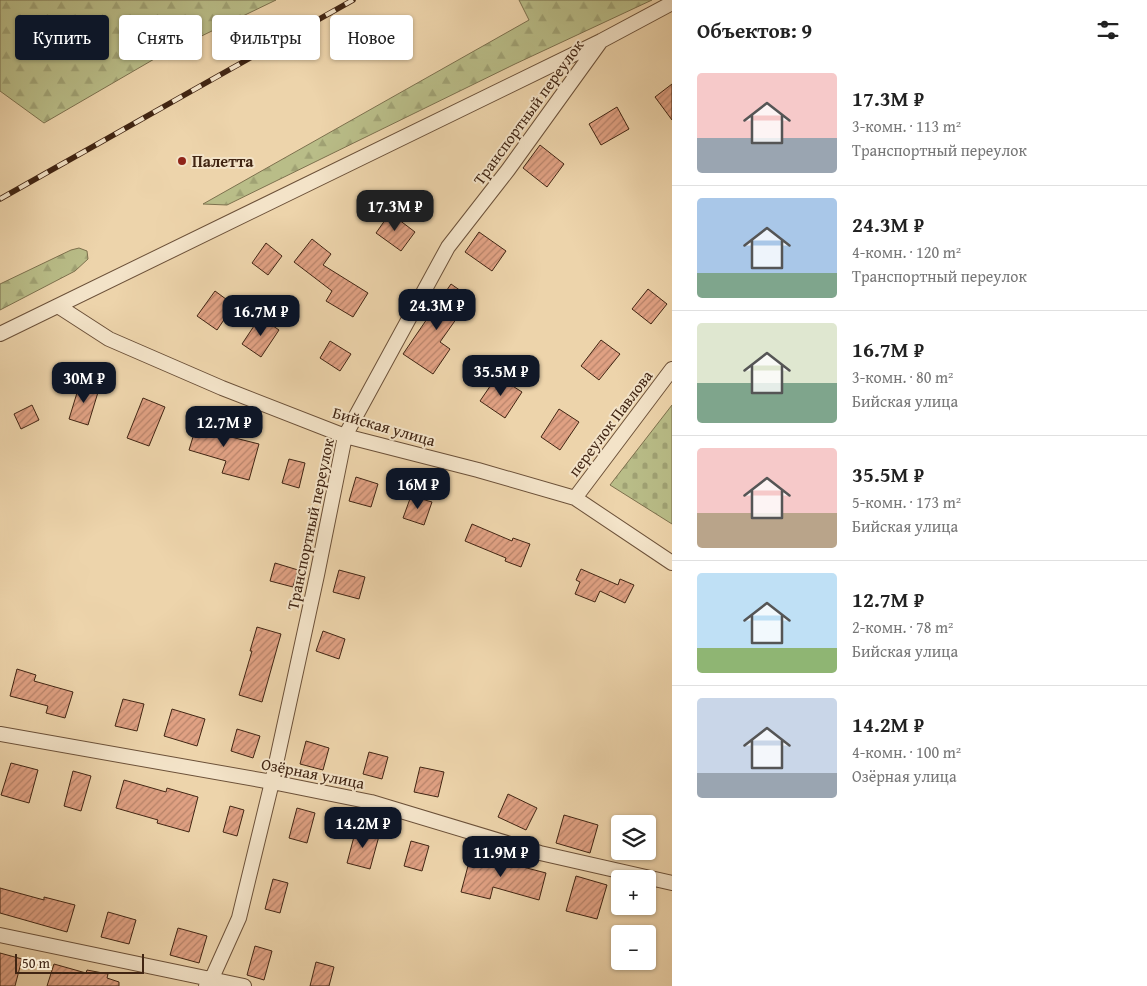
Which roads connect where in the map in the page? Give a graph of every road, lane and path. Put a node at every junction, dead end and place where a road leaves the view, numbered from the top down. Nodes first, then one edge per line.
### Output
1 (672, 3) edge
2 (601, 41) junction
3 (58, 306) junction
4 (0, 334) edge
5 (672, 369) edge
6 (345, 436) junction
7 (576, 498) junction
8 (672, 563) edge
9 (0, 734) edge
10 (272, 782) junction
11 (672, 882) edge
12 (0, 935) edge
13 (209, 982) edge
14 (244, 986) edge

1 - 2 street
2 - 3 street
2 - 6 street, Транспортный переулок
3 - 4 street
3 - 6 street, Бийская улица
5 - 7 street, переулок Павлова
6 - 7 street, Бийская улица
6 - 10 street, Транспортный переулок
7 - 8 street, Бийская улица
9 - 10 street, Озёрная улица
10 - 11 street, Озёрная улица
10 - 13 street, Транспортный переулок
12 - 13 street
13 - 14 street

